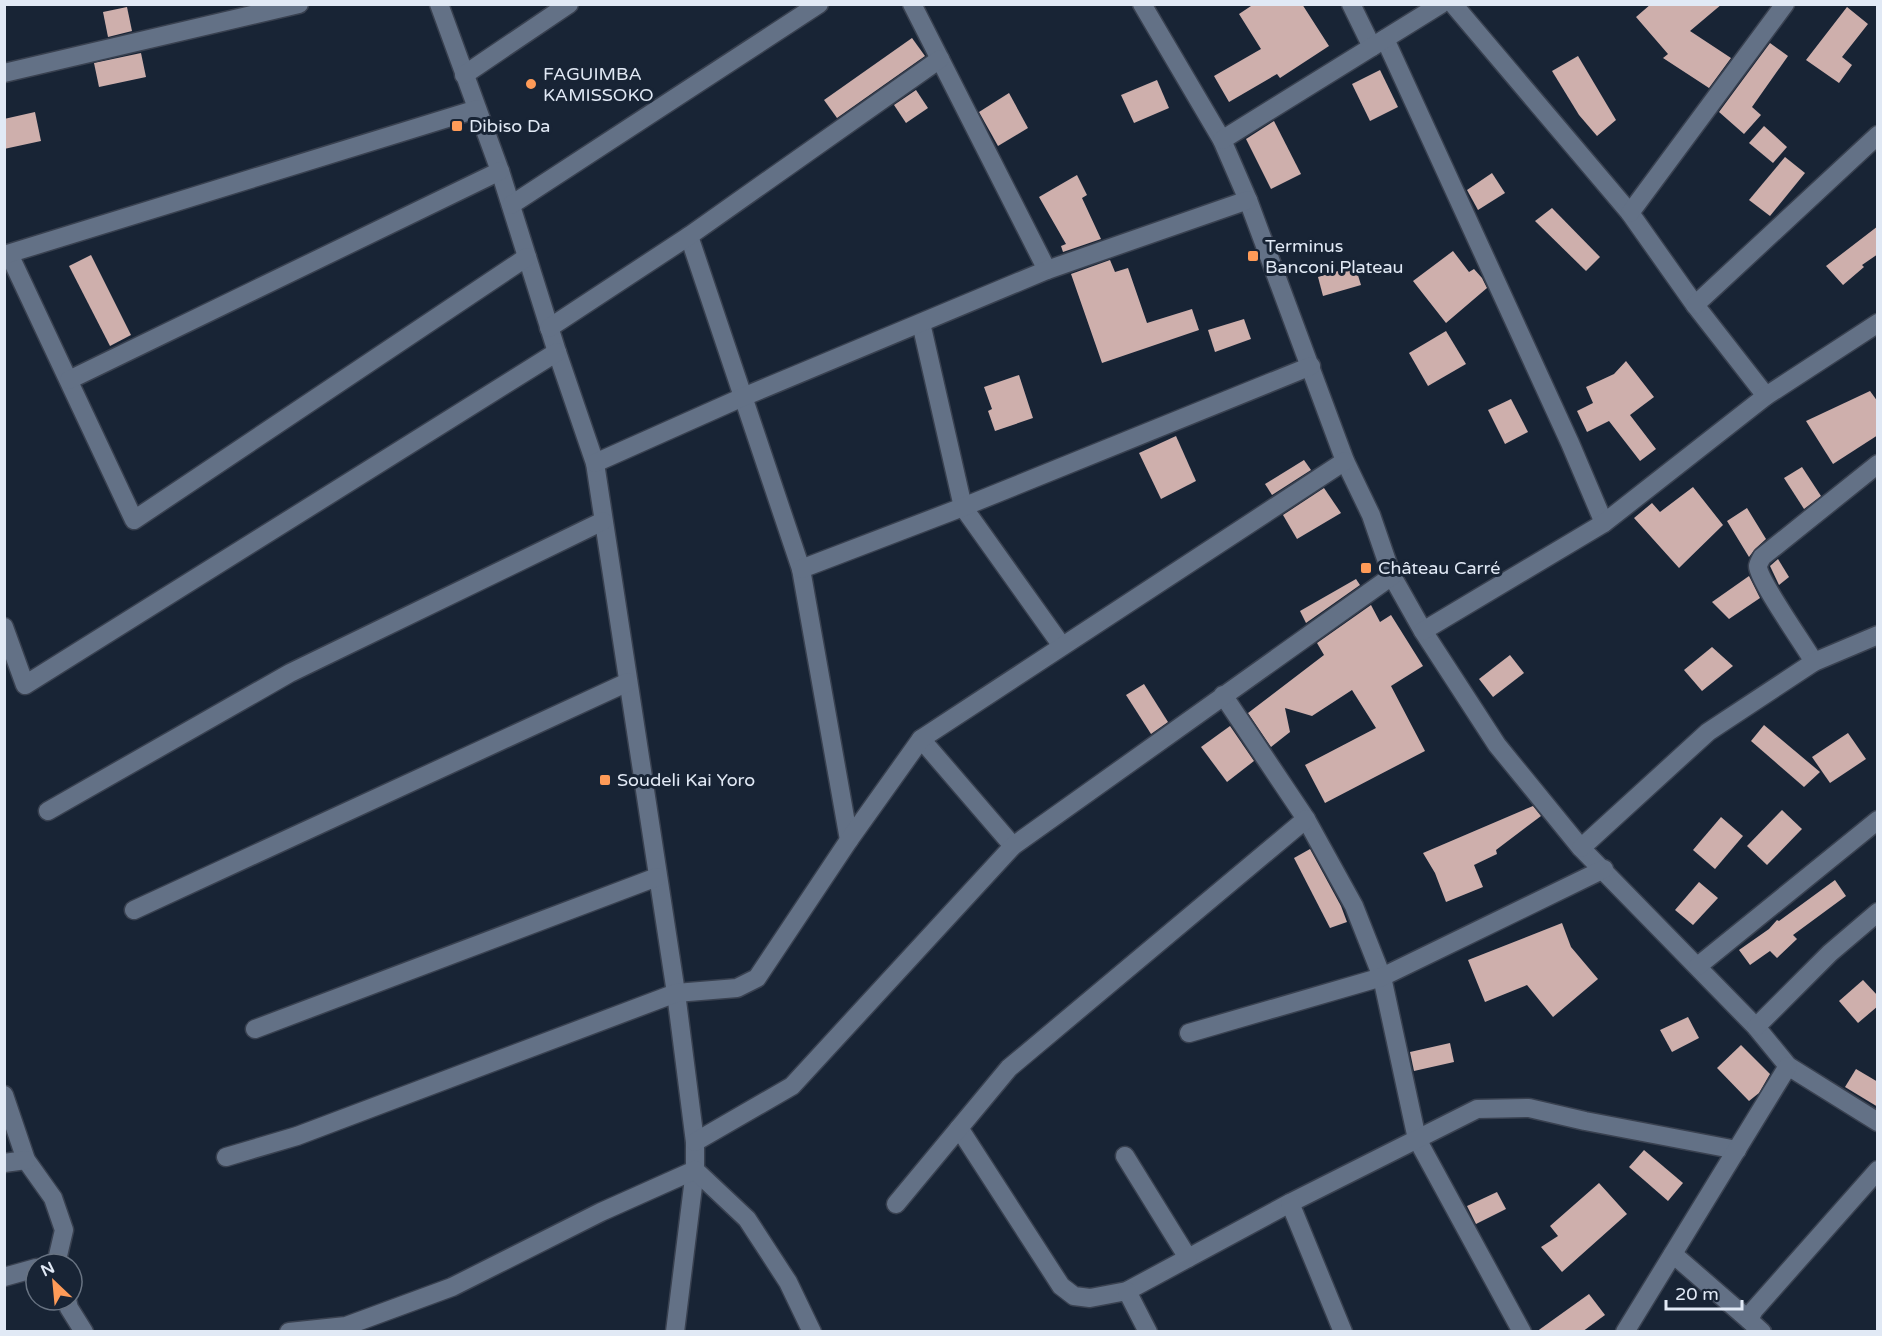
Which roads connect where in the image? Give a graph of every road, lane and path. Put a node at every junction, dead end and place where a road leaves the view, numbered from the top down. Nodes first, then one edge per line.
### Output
1 (299, 4) edge
2 (439, 4) edge
3 (569, 4) edge
4 (819, 4) edge
5 (912, 4) edge
6 (1142, 4) edge
7 (1351, 4) edge
8 (1442, 4) edge
9 (1453, 4) edge
10 (1785, 4) edge
11 (1379, 43) junction
12 (940, 59) junction
13 (4, 73) edge
14 (464, 75) junction
15 (477, 109) junction
16 (1878, 135) edge
17 (1222, 140) junction
18 (500, 171) junction
19 (1248, 200) junction
20 (511, 205) junction
21 (1630, 213) junction
22 (689, 236) junction
23 (7, 254) edge
24 (527, 257) junction
25 (1047, 270) junction
26 (1695, 305) junction
27 (921, 322) junction
28 (1878, 323) edge
29 (549, 328) junction
30 (557, 352) junction
31 (1311, 366) junction
32 (69, 380) junction
33 (1766, 396) junction
34 (743, 397) junction
35 (1345, 461) junction
36 (595, 463) junction
37 (1878, 464) edge
38 (963, 507) junction
39 (603, 521) junction
40 (1604, 523) junction
41 (801, 568) junction
42 (1392, 576) junction
43 (4, 627) edge
44 (1423, 631) junction
45 (1878, 634) edge
46 (1062, 646) junction
47 (1814, 662) junction
48 (628, 682) junction
49 (1223, 695) junction
50 (921, 739) junction
51 (48, 811) dead end
52 (1306, 819) junction
53 (1878, 820) edge
54 (849, 840) junction
55 (1013, 846) junction
56 (1581, 848) junction
57 (1604, 869) junction
58 (657, 878) junction
59 (134, 910) dead end
60 (1878, 912) edge
61 (1698, 966) junction
62 (1382, 978) junction
63 (676, 993) junction
64 (1756, 1027) junction
65 (255, 1029) dead end
66 (1190, 1033) dead end
67 (1788, 1066) junction
68 (4, 1095) edge
69 (1878, 1122) edge
70 (959, 1128) junction
71 (1417, 1140) junction
72 (695, 1142) junction
73 (1737, 1150) junction
74 (1125, 1156) dead end
75 (226, 1157) dead end
76 (26, 1160) junction
77 (4, 1163) edge
78 (695, 1170) junction
79 (1878, 1170) edge
80 (1290, 1203) junction
81 (896, 1204) dead end
82 (58, 1252) edge
83 (1673, 1254) junction
84 (1188, 1258) junction
85 (24, 1271) edge
86 (4, 1277) edge
87 (1127, 1292) junction
88 (72, 1312) edge
89 (1756, 1326) edge
90 (84, 1332) edge
91 (289, 1332) edge
92 (675, 1332) edge
93 (812, 1332) edge
94 (1148, 1332) edge
95 (1343, 1332) edge
96 (1522, 1332) edge
97 (1625, 1332) edge

1 - 13 street
2 - 14 street
3 - 14 street
4 - 20 street
5 - 12 street
6 - 17 street
7 - 11 street
8 - 11 street
9 - 21 street
10 - 21 street
11 - 17 street
11 - 40 street
12 - 22 street
12 - 25 street
14 - 15 street
15 - 18 street
15 - 23 street
16 - 26 street
17 - 19 street
18 - 20 street
18 - 32 street
19 - 25 street
19 - 31 street
20 - 24 street
21 - 26 street
22 - 29 street
22 - 34 street
23 - 32 street
24 - 29 street
24 - 32 street
25 - 27 street
26 - 33 street
27 - 34 street
27 - 38 street
28 - 33 street
29 - 30 street
30 - 36 street
30 - 43 street
31 - 35 street
31 - 38 street
33 - 40 street
34 - 36 street
34 - 41 street
35 - 42 street
35 - 46 street
36 - 39 street
37 - 47 street
38 - 41 street
38 - 46 street
39 - 48 street
39 - 51 street
40 - 44 street
41 - 54 street
42 - 44 street
42 - 49 street
44 - 56 street
45 - 47 street
46 - 50 street
47 - 56 street
48 - 58 street
48 - 59 street
49 - 52 street
49 - 55 street
50 - 54 street
50 - 55 street
52 - 62 street
52 - 70 street
53 - 61 street
54 - 63 street
55 - 72 street
56 - 57 street
57 - 61 street
57 - 62 street
58 - 63 street
58 - 65 street
60 - 64 street
61 - 64 street
62 - 66 street
62 - 71 street
63 - 72 street
63 - 75 street
64 - 67 street
67 - 69 street
67 - 73 street
68 - 76 street
70 - 81 street
70 - 87 street
71 - 73 street
71 - 80 street
71 - 96 street
72 - 78 street
73 - 83 street
74 - 84 street
76 - 77 street
76 - 82 street
78 - 91 street
78 - 92 street
78 - 93 street
79 - 89 street
80 - 84 street
80 - 95 street
83 - 89 street
83 - 97 street
84 - 87 street
85 - 86 street
87 - 94 street
88 - 90 street

